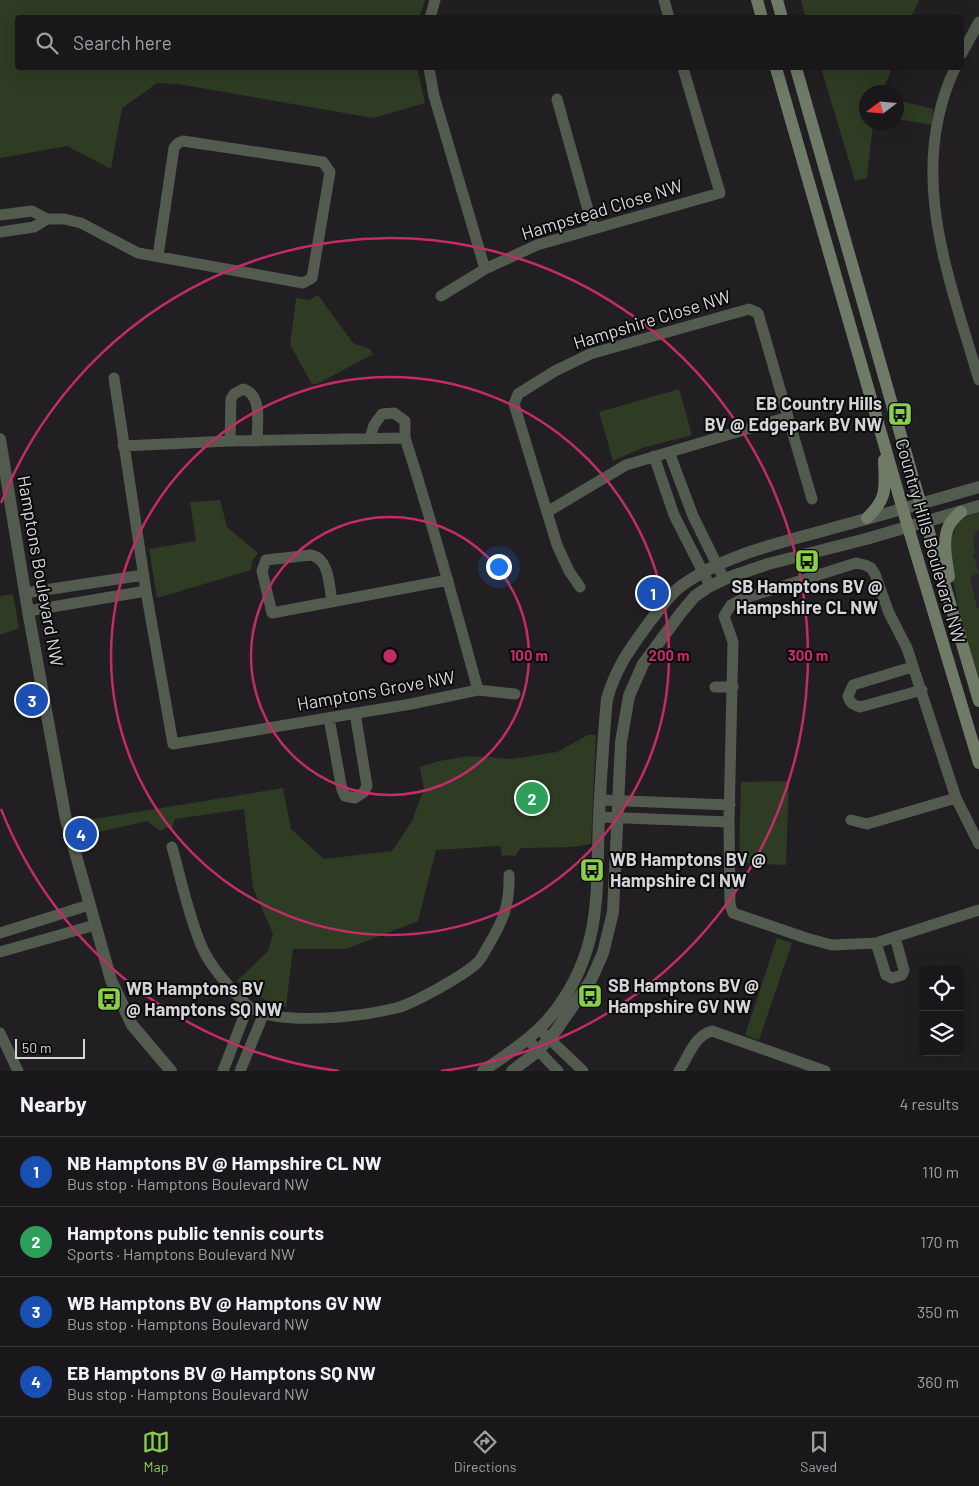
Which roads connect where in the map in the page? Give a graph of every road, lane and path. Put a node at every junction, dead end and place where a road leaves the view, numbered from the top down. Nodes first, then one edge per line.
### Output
1 (435, 0) edge
2 (664, 0) edge
3 (757, 0) edge
4 (777, 0) edge
5 (431, 15) edge
6 (668, 15) edge
7 (761, 15) edge
8 (781, 15) edge
9 (979, 22) edge
10 (964, 49) edge
11 (429, 70) edge
12 (684, 70) edge
13 (777, 70) edge
14 (797, 70) edge
15 (954, 70) edge
16 (557, 99) dead end
17 (0, 215) edge
18 (47, 219) junction
19 (594, 228) junction
20 (0, 232) edge
21 (158, 256) junction
22 (485, 269) junction
23 (441, 296) dead end
24 (114, 378) dead end
25 (979, 380) edge
26 (788, 417) junction
27 (370, 438) junction
28 (405, 438) junction
29 (0, 439) edge
30 (230, 441) junction
31 (257, 441) junction
32 (884, 443) junction
33 (123, 446) junction
34 (669, 452) junction
35 (654, 456) junction
36 (979, 487) edge
37 (812, 499) dead end
38 (921, 503) junction
39 (979, 506) edge
40 (903, 508) junction
41 (547, 512) junction
42 (961, 512) junction
43 (867, 518) junction
44 (926, 522) junction
45 (908, 527) junction
46 (716, 566) junction
47 (703, 573) junction
48 (144, 575) junction
49 (724, 579) junction
50 (448, 580) junction
51 (710, 586) junction
52 (580, 587) dead end
53 (146, 591) junction
54 (25, 593) junction
55 (332, 602) junction
56 (28, 611) junction
57 (954, 617) junction
58 (912, 667) junction
59 (715, 687) dead end
60 (733, 687) junction
61 (478, 690) junction
62 (922, 690) junction
63 (515, 694) dead end
64 (979, 701) edge
65 (355, 713) junction
66 (329, 718) junction
67 (979, 763) edge
68 (956, 798) junction
69 (601, 800) junction
70 (619, 802) junction
71 (730, 805) junction
72 (599, 817) junction
73 (618, 819) junction
74 (851, 820) dead end
75 (729, 822) junction
76 (979, 844) edge
77 (172, 847) dead end
78 (509, 875) dead end
79 (89, 905) junction
80 (979, 910) edge
81 (95, 925) junction
82 (0, 933) edge
83 (895, 937) junction
84 (876, 943) junction
85 (0, 952) edge
86 (248, 1006) junction
87 (264, 1013) junction
88 (539, 1029) junction
89 (0, 1033) edge
90 (550, 1038) junction
91 (528, 1040) junction
92 (538, 1051) junction
93 (18, 1071) edge
94 (171, 1071) edge
95 (223, 1071) edge
96 (240, 1071) edge
97 (483, 1071) edge
98 (512, 1071) edge
99 (558, 1071) edge
100 (583, 1071) edge
101 (679, 1071) edge
102 (825, 1071) edge

1 - 5 street
2 - 6 street
3 - 7 main road
4 - 8 main road
9 - 10 street
11 - 22 street
12 - 19 street, Hampstead Close NW
13 - 32 main road, Country Hills Boulevard NW
14 - 38 main road, Country Hills Boulevard NW
15 - 25 street
16 - 19 street
17 - 18 street
18 - 20 street
18 - 21 street
19 - 22 street, Hampstead Close NW
21 - 21 street
22 - 23 street, Hampstead Close NW
24 - 33 street, Hamptons Grove NW
26 - 34 street
26 - 37 street, Hampshire Close NW
26 - 41 street, Hampshire Close NW
27 - 28 street
27 - 28 street, Hamptons Grove NW
27 - 31 street
28 - 50 street, Hamptons Grove NW
29 - 54 street, Hamptons Boulevard NW
30 - 31 street
30 - 31 street
30 - 33 street
32 - 40 main road, Country Hills Boulevard NW
32 - 43 main road
33 - 48 street, Hamptons Grove NW
34 - 35 street
34 - 46 street
35 - 41 street
35 - 47 street
36 - 38 street
38 - 40 street
38 - 44 main road, Country Hills Boulevard NW
39 - 42 street
40 - 43 street
40 - 45 main road, Country Hills Boulevard NW
41 - 52 street, Hampshire Close NW
42 - 44 street
42 - 57 main road
43 - 46 street
44 - 45 street
44 - 57 main road, Country Hills Boulevard NW
45 - 49 street
45 - 67 main road, Country Hills Boulevard NW
46 - 47 street
46 - 49 street
47 - 51 street
47 - 69 street
48 - 53 street, Hamptons Grove NW
48 - 54 street
49 - 51 street
50 - 55 street
50 - 61 street, Hamptons Grove NW
51 - 70 street
53 - 56 street
53 - 66 street, Hamptons Grove NW
54 - 56 street, Hamptons Boulevard NW
55 - 55 street
56 - 79 street, Hamptons Boulevard NW
57 - 64 main road, Country Hills Boulevard NW
58 - 60 street
58 - 62 street
58 - 62 street
59 - 60 street
60 - 71 street
61 - 63 street
61 - 65 street, Hamptons Grove NW
62 - 68 street
65 - 66 street, Hamptons Grove NW
65 - 66 street
68 - 74 street
68 - 76 street
69 - 70 street
69 - 72 street
70 - 71 street
70 - 73 street
71 - 75 street
72 - 73 street
72 - 88 street
73 - 75 street
73 - 90 street
75 - 84 street
77 - 86 street
78 - 87 street
79 - 81 street, Hamptons Boulevard NW
79 - 82 street
80 - 83 street
81 - 85 street
81 - 94 street, Hamptons Boulevard NW
83 - 84 street
83 - 84 street
86 - 87 street
86 - 95 street
87 - 96 street
88 - 90 street
88 - 91 street
89 - 93 street
90 - 92 street
90 - 100 street
91 - 92 street
91 - 97 street
92 - 98 street
92 - 99 street
101 - 102 street

